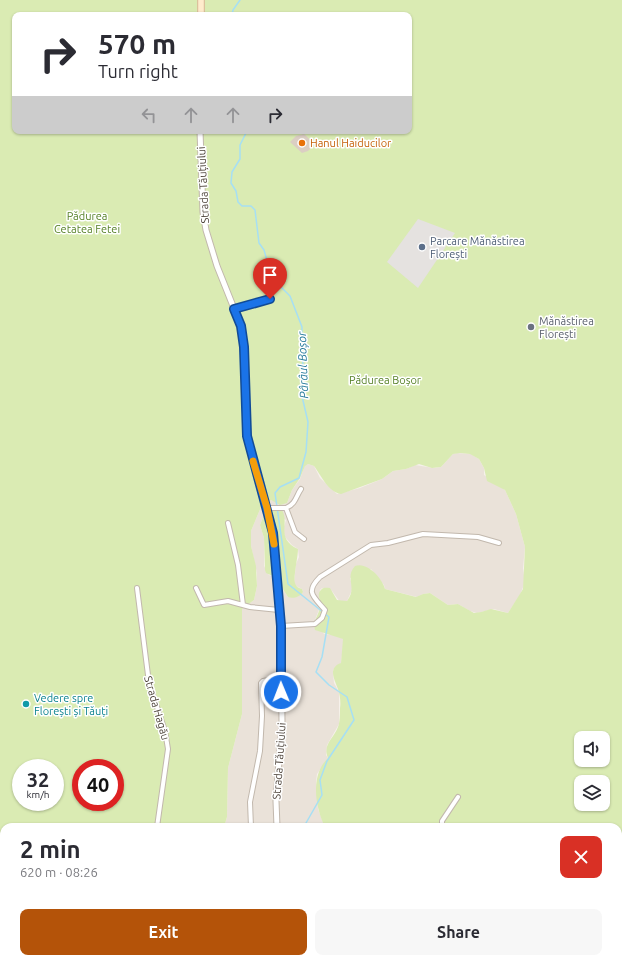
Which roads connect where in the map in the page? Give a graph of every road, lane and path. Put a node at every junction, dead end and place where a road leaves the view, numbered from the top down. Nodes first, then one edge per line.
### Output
1 (201, 0) edge
2 (201, 12) edge
3 (200, 134) edge
4 (270, 299) dead end
5 (234, 309) junction
6 (301, 489) dead end
7 (267, 508) junction
8 (286, 508) junction
9 (228, 523) dead end
10 (304, 539) dead end
11 (499, 543) dead end
12 (137, 588) dead end
13 (196, 588) dead end
14 (243, 605) junction
15 (279, 610) junction
16 (281, 626) junction
17 (280, 678) junction
18 (458, 797) dead end
19 (158, 823) edge
20 (251, 823) edge
21 (277, 823) edge
22 (442, 823) edge

1 - 2 main road
3 - 5 street, Strada Tăuțiului
4 - 5 street
5 - 7 street, Strada Tăuțiului
6 - 8 street
7 - 8 street
7 - 15 street, Strada Tăuțiului
8 - 10 street
9 - 14 street
11 - 16 street
12 - 19 street, Strada Hagău
13 - 14 street
14 - 15 street
15 - 16 street, Strada Tăuțiului
16 - 17 street, Strada Tăuțiului
17 - 20 street
17 - 21 street, Strada Tăuțiului
18 - 22 street

